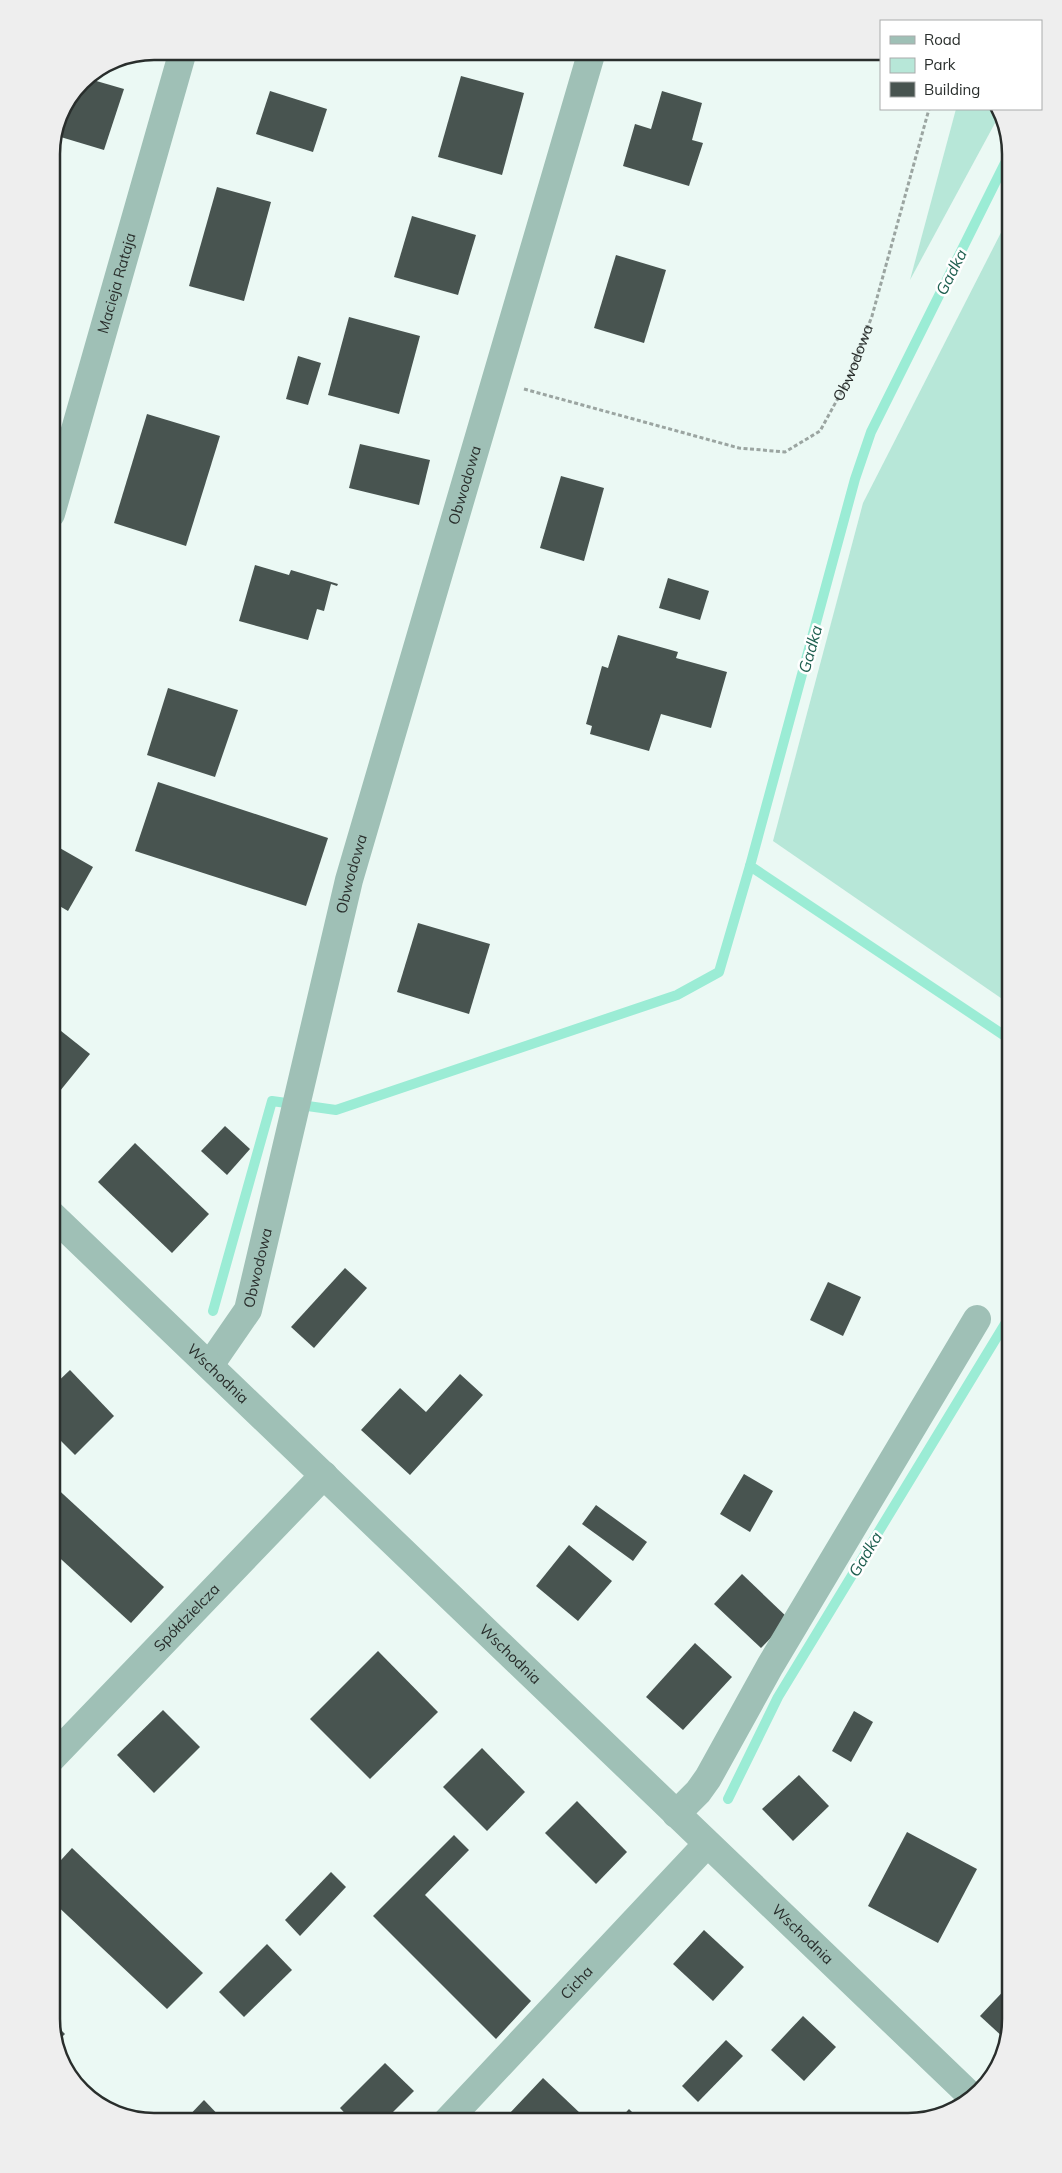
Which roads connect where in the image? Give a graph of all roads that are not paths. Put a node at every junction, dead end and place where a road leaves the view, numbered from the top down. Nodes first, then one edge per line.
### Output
1 (180, 60) edge
2 (589, 60) edge
3 (60, 482) edge
4 (60, 1223) edge
5 (977, 1319) dead end
6 (210, 1365) junction
7 (324, 1475) junction
8 (60, 1750) edge
9 (676, 1814) junction
10 (707, 1844) junction
11 (967, 2092) edge
12 (454, 2113) edge

1 - 3 street, Macieja Rataja
2 - 6 street, Obwodowa
4 - 6 street, Wschodnia
5 - 9 street
6 - 7 street, Wschodnia
7 - 8 street, Spółdzielcza
7 - 9 street, Wschodnia
9 - 10 street, Wschodnia
10 - 11 street, Wschodnia
10 - 12 street, Cicha

